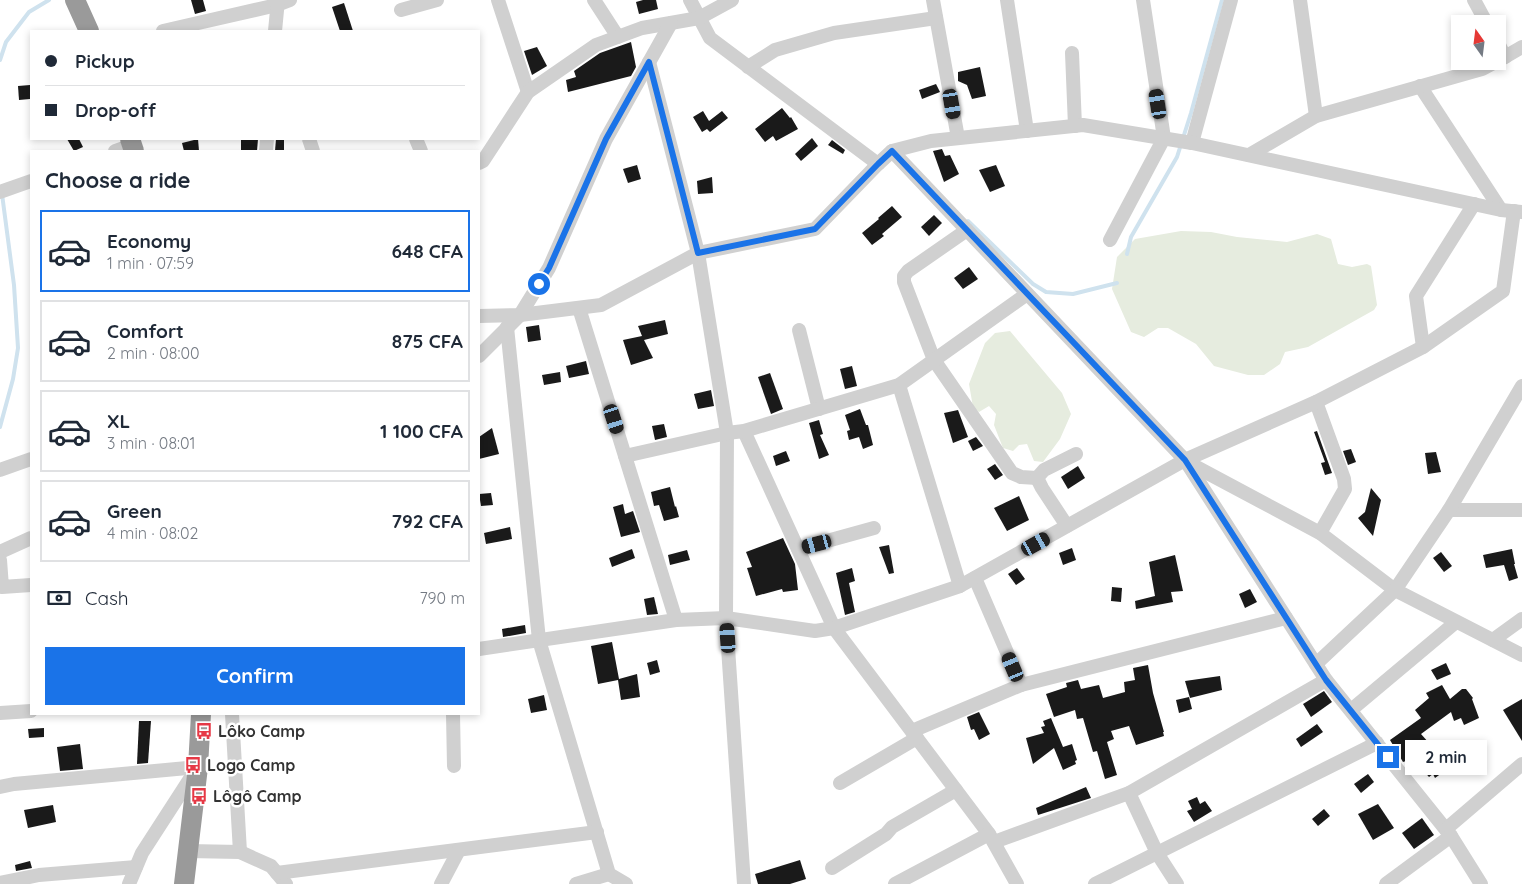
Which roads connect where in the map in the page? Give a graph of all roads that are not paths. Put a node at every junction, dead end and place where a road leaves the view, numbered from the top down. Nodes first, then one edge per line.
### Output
1 (74, 0) edge
2 (290, 0) edge
3 (437, 0) edge
4 (498, 0) edge
5 (594, 0) edge
6 (690, 0) edge
7 (732, 0) edge
8 (933, 0) edge
9 (1006, 0) edge
10 (1143, 0) edge
11 (1232, 0) edge
12 (1300, 0) edge
13 (1474, 0) edge
14 (277, 3) edge
15 (401, 10) dead end
16 (1482, 15) edge
17 (699, 18) junction
18 (936, 18) junction
19 (671, 23) junction
20 (89, 30) edge
21 (167, 30) edge
22 (275, 30) edge
23 (618, 37) junction
24 (1522, 47) edge
25 (1072, 53) dead end
26 (1506, 56) edge
27 (649, 62) junction
28 (748, 67) junction
29 (1482, 70) edge
30 (1420, 86) junction
31 (528, 92) junction
32 (1316, 116) junction
33 (1075, 126) junction
34 (1027, 131) junction
35 (958, 138) junction
36 (1164, 138) junction
37 (1192, 143) junction
38 (892, 151) junction
39 (1249, 155) junction
40 (480, 162) edge
41 (878, 164) junction
42 (30, 181) edge
43 (0, 192) edge
44 (1474, 204) junction
45 (1513, 211) edge
46 (967, 230) junction
47 (1110, 240) dead end
48 (698, 253) junction
49 (1027, 294) junction
50 (579, 308) junction
51 (520, 315) junction
52 (480, 316) edge
53 (507, 327) junction
54 (799, 330) dead end
55 (1423, 346) junction
56 (480, 355) edge
57 (934, 360) junction
58 (899, 385) junction
59 (1522, 386) edge
60 (1316, 402) junction
61 (819, 409) junction
62 (744, 431) junction
63 (727, 433) junction
64 (1076, 454) dead end
65 (625, 456) junction
66 (30, 459) edge
67 (1185, 460) junction
68 (0, 470) edge
69 (1038, 478) junction
70 (1449, 510) junction
71 (1522, 510) edge
72 (1067, 526) junction
73 (874, 528) dead end
74 (1320, 533) junction
75 (30, 538) edge
76 (798, 549) junction
77 (0, 552) edge
78 (0, 560) edge
79 (975, 578) junction
80 (30, 584) edge
81 (960, 586) junction
82 (1395, 590) junction
83 (726, 618) junction
84 (1286, 618) junction
85 (1522, 619) edge
86 (676, 620) junction
87 (1456, 622) junction
88 (834, 628) junction
89 (539, 640) junction
90 (1493, 640) junction
91 (480, 649) edge
92 (1522, 655) edge
93 (1316, 664) junction
94 (1326, 680) junction
95 (1020, 685) junction
96 (1351, 710) junction
97 (30, 711) edge
98 (0, 713) edge
99 (201, 715) edge
100 (232, 715) edge
101 (453, 715) edge
102 (915, 735) junction
103 (1377, 743) junction
104 (1522, 764) edge
105 (454, 766) dead end
106 (198, 767) junction
107 (840, 783) dead end
108 (0, 787) edge
109 (956, 790) junction
110 (1129, 793) junction
111 (597, 832) junction
112 (1448, 832) junction
113 (992, 838) junction
114 (459, 850) junction
115 (188, 851) junction
116 (240, 852) junction
117 (1157, 853) junction
118 (136, 867) junction
119 (832, 868) dead end
120 (609, 874) junction
121 (281, 878) edge
122 (0, 883) edge
123 (129, 884) edge
124 (184, 884) edge
125 (441, 884) edge
126 (576, 884) edge
127 (626, 884) edge
128 (744, 884) edge
129 (895, 884) edge
130 (1017, 884) edge
131 (1096, 884) edge
132 (1177, 884) edge
133 (1386, 884) edge
134 (1481, 884) edge

1 - 20 highway
2 - 14 street
3 - 15 street
4 - 31 street
5 - 23 street
6 - 17 street
7 - 17 street
8 - 18 street
9 - 34 street
10 - 36 street
11 - 37 street
12 - 32 street
13 - 16 street
14 - 21 street
14 - 22 street
17 - 19 street
17 - 28 street
18 - 28 street
18 - 35 street
19 - 23 street
19 - 27 street
23 - 31 street
24 - 26 street
25 - 33 street
27 - 48 street
27 - 51 street
28 - 41 street
29 - 30 street
30 - 32 street
30 - 45 street
31 - 40 street
32 - 39 street
33 - 34 street
33 - 36 street
34 - 35 street
35 - 38 street
36 - 37 street
36 - 47 street
37 - 39 street
38 - 41 street
38 - 46 street
39 - 44 street
41 - 48 street
42 - 43 street
44 - 45 street
44 - 55 street
45 - 55 street
46 - 49 street
46 - 57 street
48 - 50 street
48 - 63 street
49 - 57 street
49 - 67 street
50 - 51 street
50 - 65 street
51 - 52 street
51 - 53 street
53 - 56 street
53 - 89 street
54 - 61 street
55 - 60 street
57 - 58 street
57 - 69 street
58 - 61 street
58 - 81 street
59 - 70 street
60 - 67 street
60 - 74 street
61 - 62 street
62 - 63 street
62 - 76 street
63 - 65 street
63 - 83 street
64 - 69 street
65 - 86 street
66 - 68 street
67 - 72 street
67 - 74 street
67 - 84 street
69 - 72 street
70 - 71 street
70 - 82 street
72 - 79 street
73 - 76 street
74 - 82 street
75 - 77 street
76 - 88 street
78 - 80 street
79 - 81 street
79 - 95 street
81 - 88 street
82 - 87 street
82 - 93 street
83 - 86 street
83 - 88 street
83 - 128 street
84 - 93 street
84 - 95 street
85 - 90 street
86 - 89 street
87 - 90 street
87 - 96 street
88 - 102 street
89 - 91 street
89 - 111 street
90 - 92 street
93 - 94 street
94 - 96 street
94 - 110 street
95 - 102 street
96 - 103 street
97 - 98 street
99 - 106 highway
100 - 116 street
101 - 105 street
102 - 107 street
102 - 109 street
103 - 112 street
103 - 117 street
104 - 112 street
106 - 108 street
106 - 115 highway
106 - 118 street
109 - 113 street
109 - 119 street
110 - 113 street
110 - 117 street
111 - 114 street
111 - 120 street
112 - 133 street
112 - 134 street
113 - 129 street
113 - 130 street
114 - 121 street
114 - 125 street
115 - 116 street
115 - 124 highway
116 - 121 street
117 - 131 street
117 - 132 street
118 - 122 street
118 - 123 street
120 - 126 street
120 - 127 street

